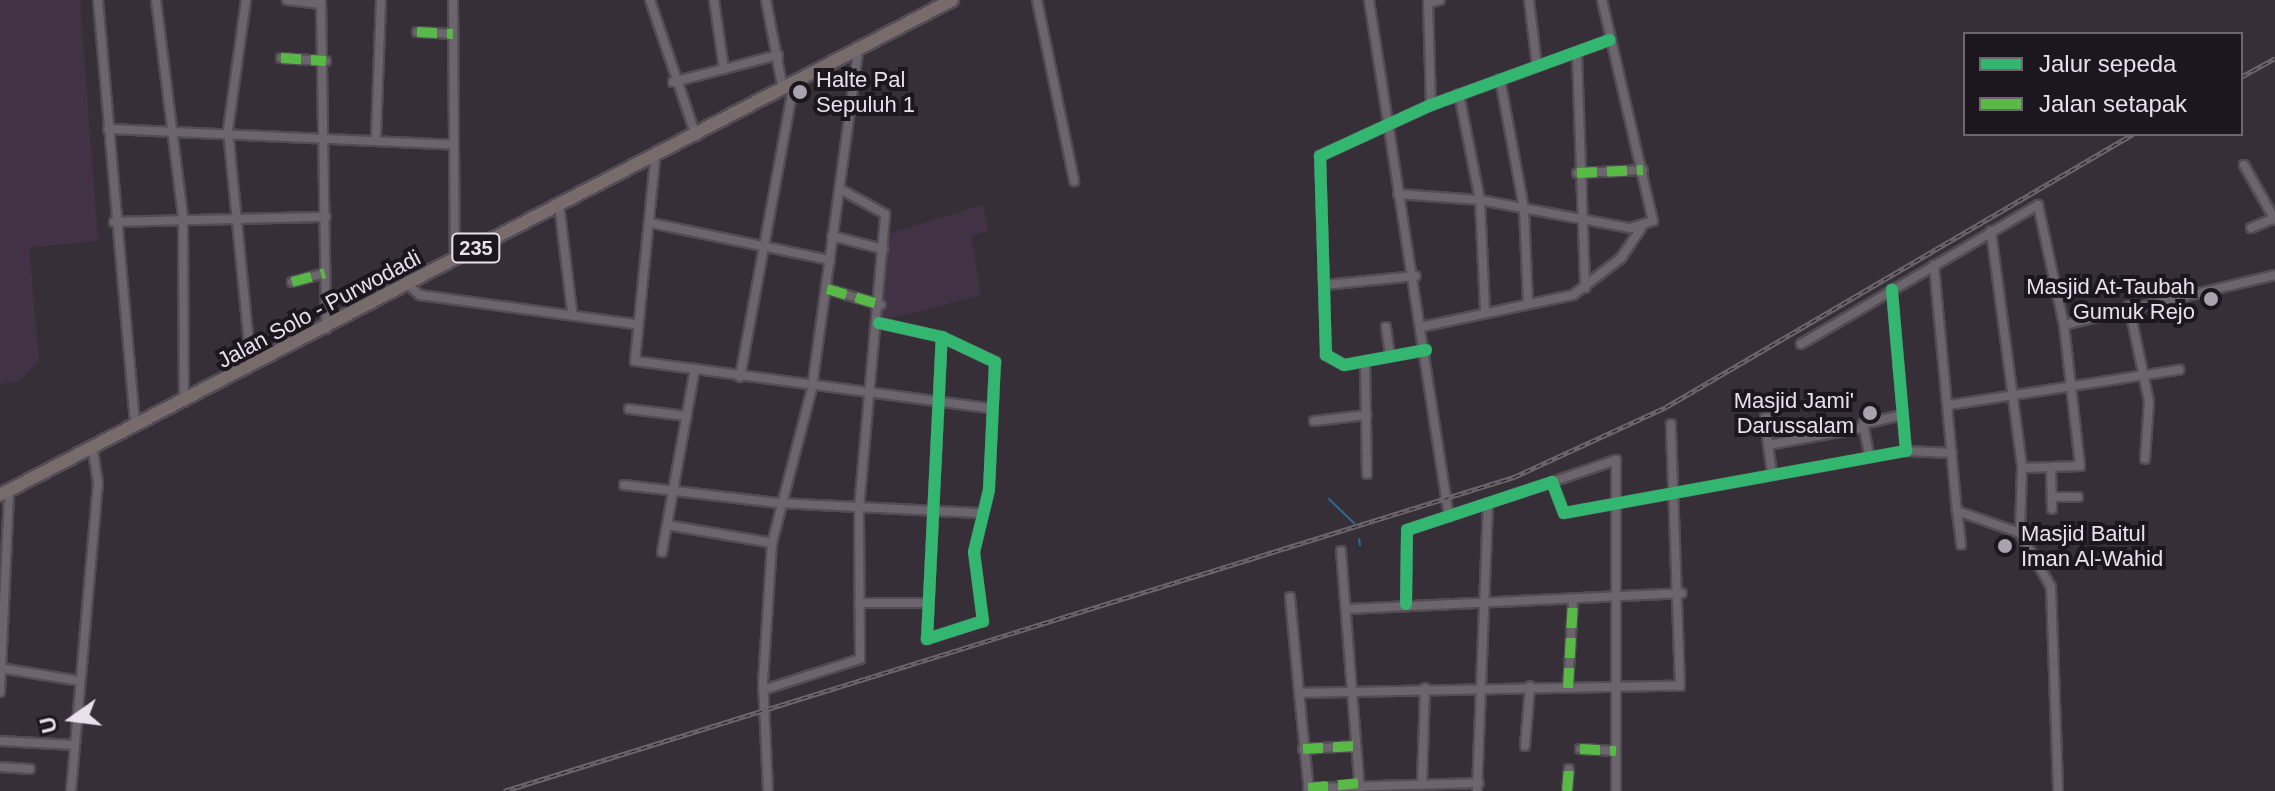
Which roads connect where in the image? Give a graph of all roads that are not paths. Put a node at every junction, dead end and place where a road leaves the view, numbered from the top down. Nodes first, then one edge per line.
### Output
1 (98, 0) edge
2 (156, 0) edge
3 (246, 0) edge
4 (287, 0) edge
5 (381, 0) edge
6 (453, 0) edge
7 (650, 0) edge
8 (714, 0) edge
9 (766, 0) edge
10 (952, 0) edge
11 (1037, 0) edge
12 (1369, 0) edge
13 (1440, 0) edge
14 (1529, 0) edge
15 (1602, 0) edge
16 (321, 2) edge
17 (1428, 2) edge
18 (417, 32) dead end
19 (453, 34) junction
20 (1610, 40) junction
21 (858, 54) junction
22 (1577, 54) junction
23 (778, 55) junction
24 (281, 58) dead end
25 (326, 61) junction
26 (1537, 66) junction
27 (724, 69) junction
28 (1500, 79) junction
29 (673, 82) junction
30 (788, 89) junction
31 (1459, 94) junction
32 (1431, 105) junction
33 (1389, 124) junction
34 (108, 129) junction
35 (173, 129) junction
36 (228, 130) junction
37 (328, 135) junction
38 (376, 136) junction
39 (696, 137) junction
40 (454, 145) junction
41 (655, 160) junction
42 (2244, 165) dead end
43 (1643, 170) junction
44 (1577, 173) junction
45 (1074, 181) dead end
46 (840, 189) junction
47 (1398, 194) junction
48 (1480, 200) junction
49 (559, 204) junction
50 (1524, 208) junction
51 (183, 217) junction
52 (326, 217) junction
53 (235, 218) junction
54 (1577, 219) junction
55 (2274, 219) edge
56 (114, 222) junction
57 (651, 223) junction
58 (1641, 228) junction
59 (2251, 228) dead end
60 (1991, 231) junction
61 (832, 236) junction
62 (765, 247) junction
63 (883, 249) junction
64 (830, 260) junction
65 (455, 261) junction
66 (1934, 265) junction
67 (325, 273) junction
68 (2275, 275) edge
69 (1416, 276) junction
70 (292, 282) dead end
71 (408, 285) junction
72 (1324, 285) junction
73 (1585, 288) junction
74 (827, 289) junction
75 (1892, 290) junction
76 (1528, 302) junction
77 (881, 305) junction
78 (2129, 306) junction
79 (572, 311) junction
80 (1485, 311) junction
81 (879, 323) junction
82 (634, 324) junction
83 (2064, 325) junction
84 (1386, 327) dead end
85 (1421, 327) junction
86 (326, 330) junction
87 (942, 337) junction
88 (1801, 344) dead end
89 (1426, 350) junction
90 (1390, 356) junction
91 (1365, 362) junction
92 (251, 367) junction
93 (695, 369) junction
94 (2179, 370) dead end
95 (2146, 376) junction
96 (740, 377) junction
97 (812, 388) junction
98 (2072, 388) junction
99 (868, 396) junction
100 (2014, 398) junction
101 (184, 403) junction
102 (934, 404) junction
103 (1949, 405) junction
104 (988, 408) junction
105 (629, 409) dead end
106 (1367, 415) junction
107 (1902, 415) junction
108 (687, 416) junction
109 (1774, 417) dead end
110 (1314, 421) dead end
111 (1671, 424) dead end
112 (135, 427) junction
113 (1862, 428) junction
114 (1768, 445) junction
115 (1906, 451) junction
116 (93, 453) junction
117 (1952, 453) junction
118 (1869, 454) junction
119 (2145, 459) dead end
120 (2021, 463) junction
121 (2051, 469) junction
122 (1772, 473) junction
123 (1367, 474) dead end
124 (1552, 482) junction
125 (624, 485) dead end
126 (1676, 489) junction
127 (672, 491) junction
128 (5, 493) edge
129 (2052, 497) junction
130 (2078, 497) dead end
131 (1621, 501) junction
132 (778, 503) junction
133 (1488, 505) junction
134 (859, 508) junction
135 (2052, 509) dead end
136 (1957, 511) junction
137 (929, 512) junction
138 (978, 513) junction
139 (1449, 517) junction
140 (667, 525) junction
141 (2020, 533) junction
142 (772, 543) junction
143 (1961, 545) dead end
144 (1341, 551) dead end
145 (662, 552) dead end
146 (1682, 593) junction
147 (1290, 597) dead end
148 (1620, 599) junction
149 (1573, 600) junction
150 (1487, 602) junction
151 (859, 603) junction
152 (927, 603) junction
153 (1406, 604) junction
154 (1347, 609) junction
155 (1, 668) edge
156 (80, 681) junction
157 (1530, 686) junction
158 (1425, 688) junction
159 (1486, 688) junction
160 (1568, 688) junction
161 (1351, 689) junction
162 (1617, 689) junction
163 (763, 690) junction
164 (0, 692) edge
165 (1299, 693) junction
166 (0, 741) edge
167 (75, 745) junction
168 (1356, 746) junction
169 (1525, 746) dead end
170 (1303, 749) junction
171 (1580, 749) dead end
172 (1616, 751) junction
173 (0, 767) edge
174 (30, 769) dead end
175 (1569, 769) dead end
176 (1427, 786) edge
177 (1360, 787) edge
178 (1478, 788) edge
179 (1308, 790) edge
180 (71, 791) edge
181 (768, 791) edge
182 (1486, 791) edge
183 (1567, 791) edge
184 (1616, 791) edge
185 (2058, 791) edge

1 - 34 street
2 - 35 street
3 - 36 street
4 - 16 street
5 - 38 street
6 - 19 street
7 - 29 street
8 - 27 street
9 - 23 street
10 - 21 main road, Jalan Solo - Purwodadi / 235
11 - 45 street
12 - 33 street
13 - 17 street
14 - 26 street
15 - 20 street
16 - 25 street
17 - 32 street
18 - 19 street
19 - 40 street
20 - 22 street
20 - 43 street
21 - 30 main road, Jalan Solo - Purwodadi / 235
21 - 46 street
22 - 26 street
22 - 44 street
23 - 27 street
23 - 30 street
24 - 25 street
25 - 37 street
26 - 28 street
27 - 29 street
28 - 31 street
28 - 50 street
29 - 39 street
30 - 39 main road, Jalan Solo - Purwodadi / 235
30 - 62 street
31 - 32 street
31 - 48 street
32 - 33 street
33 - 47 street
33 - 72 street
34 - 35 street
34 - 56 street
35 - 36 street
35 - 51 street
36 - 37 street
36 - 53 street
37 - 38 street
37 - 52 street
38 - 40 street
39 - 41 main road, Jalan Solo - Purwodadi / 235
40 - 65 street
41 - 49 main road, Jalan Solo - Purwodadi / 235
41 - 57 street
42 - 55 street
43 - 44 street
43 - 58 street
44 - 54 street
46 - 61 street
46 - 63 street
47 - 48 street
47 - 69 street
48 - 50 street
48 - 80 street
49 - 65 main road, Jalan Solo - Purwodadi / 235
49 - 79 street
50 - 54 street
50 - 76 street
51 - 53 street
51 - 56 street
51 - 101 street
52 - 53 street
52 - 67 street
53 - 92 street
54 - 58 street
54 - 73 street
55 - 59 street
56 - 112 street
57 - 62 street
57 - 82 street
58 - 73 street
60 - 66 street
60 - 83 street
60 - 100 street
61 - 63 street
61 - 64 street
62 - 64 street
62 - 96 street
63 - 77 street
64 - 74 street
65 - 71 main road, Jalan Solo - Purwodadi / 235
66 - 75 street
66 - 103 street
67 - 70 street
67 - 86 street
68 - 78 street
69 - 72 street
69 - 85 street
71 - 79 street
71 - 86 main road, Jalan Solo - Purwodadi / 235
72 - 91 street
73 - 76 street
74 - 77 street
74 - 97 street
75 - 88 street
75 - 107 street
76 - 80 street
77 - 81 street
78 - 83 street
78 - 95 street
79 - 82 street
80 - 85 street
81 - 87 street
81 - 99 street
82 - 93 street
83 - 98 street
84 - 90 street
85 - 89 street
86 - 92 main road, Jalan Solo - Purwodadi / 235
87 - 102 street
87 - 104 street
89 - 90 street
89 - 139 street
90 - 91 street
91 - 106 street
92 - 101 main road, Jalan Solo - Purwodadi / 235
93 - 96 street
93 - 108 street
94 - 95 street
95 - 98 street
95 - 119 street
96 - 97 street
97 - 99 street
97 - 132 street
98 - 100 street
98 - 121 street
99 - 102 street
99 - 134 street
100 - 103 street
100 - 120 street
101 - 112 main road, Jalan Solo - Purwodadi / 235
102 - 104 street
102 - 137 street
103 - 117 street
104 - 138 street
105 - 108 street
106 - 110 street
106 - 123 street
107 - 113 street
107 - 115 street
108 - 127 street
109 - 114 street
111 - 126 street
112 - 116 main road, Jalan Solo - Purwodadi / 235
113 - 114 street
113 - 118 street
114 - 122 street
115 - 117 street
115 - 118 street
116 - 128 main road, Jalan Solo - Purwodadi / 235
116 - 156 street
117 - 136 street
118 - 122 street
120 - 121 street
120 - 141 street
121 - 129 street
122 - 126 street
124 - 131 street
124 - 131 street
124 - 133 street
125 - 127 street
126 - 131 street
126 - 146 street
127 - 132 street
127 - 140 street
128 - 155 street
129 - 130 street
129 - 135 street
131 - 148 street
132 - 134 street
132 - 142 street
133 - 139 street
133 - 150 street
134 - 137 street
134 - 151 street
136 - 141 street
136 - 143 street
137 - 138 street
137 - 152 street
138 - 152 street
139 - 153 street
140 - 142 street
140 - 145 street
141 - 185 street
142 - 163 street
144 - 154 street
146 - 148 street
146 - 162 street
147 - 165 street
148 - 149 street
148 - 162 street
149 - 150 street
149 - 160 street
150 - 153 street
150 - 159 street
151 - 152 street
151 - 163 street
153 - 154 street
154 - 161 street
155 - 156 street
155 - 164 street
156 - 167 street
157 - 159 street
157 - 160 street
157 - 169 street
158 - 159 street
158 - 161 street
158 - 176 street
159 - 178 street
160 - 162 street
161 - 165 street
161 - 168 street
162 - 172 street
163 - 181 street
165 - 170 street
166 - 167 street
167 - 180 street
168 - 170 street
168 - 177 street
170 - 179 street
171 - 172 street
172 - 184 street
173 - 174 street
175 - 183 street
176 - 177 street
176 - 178 street
177 - 179 street
178 - 182 street

